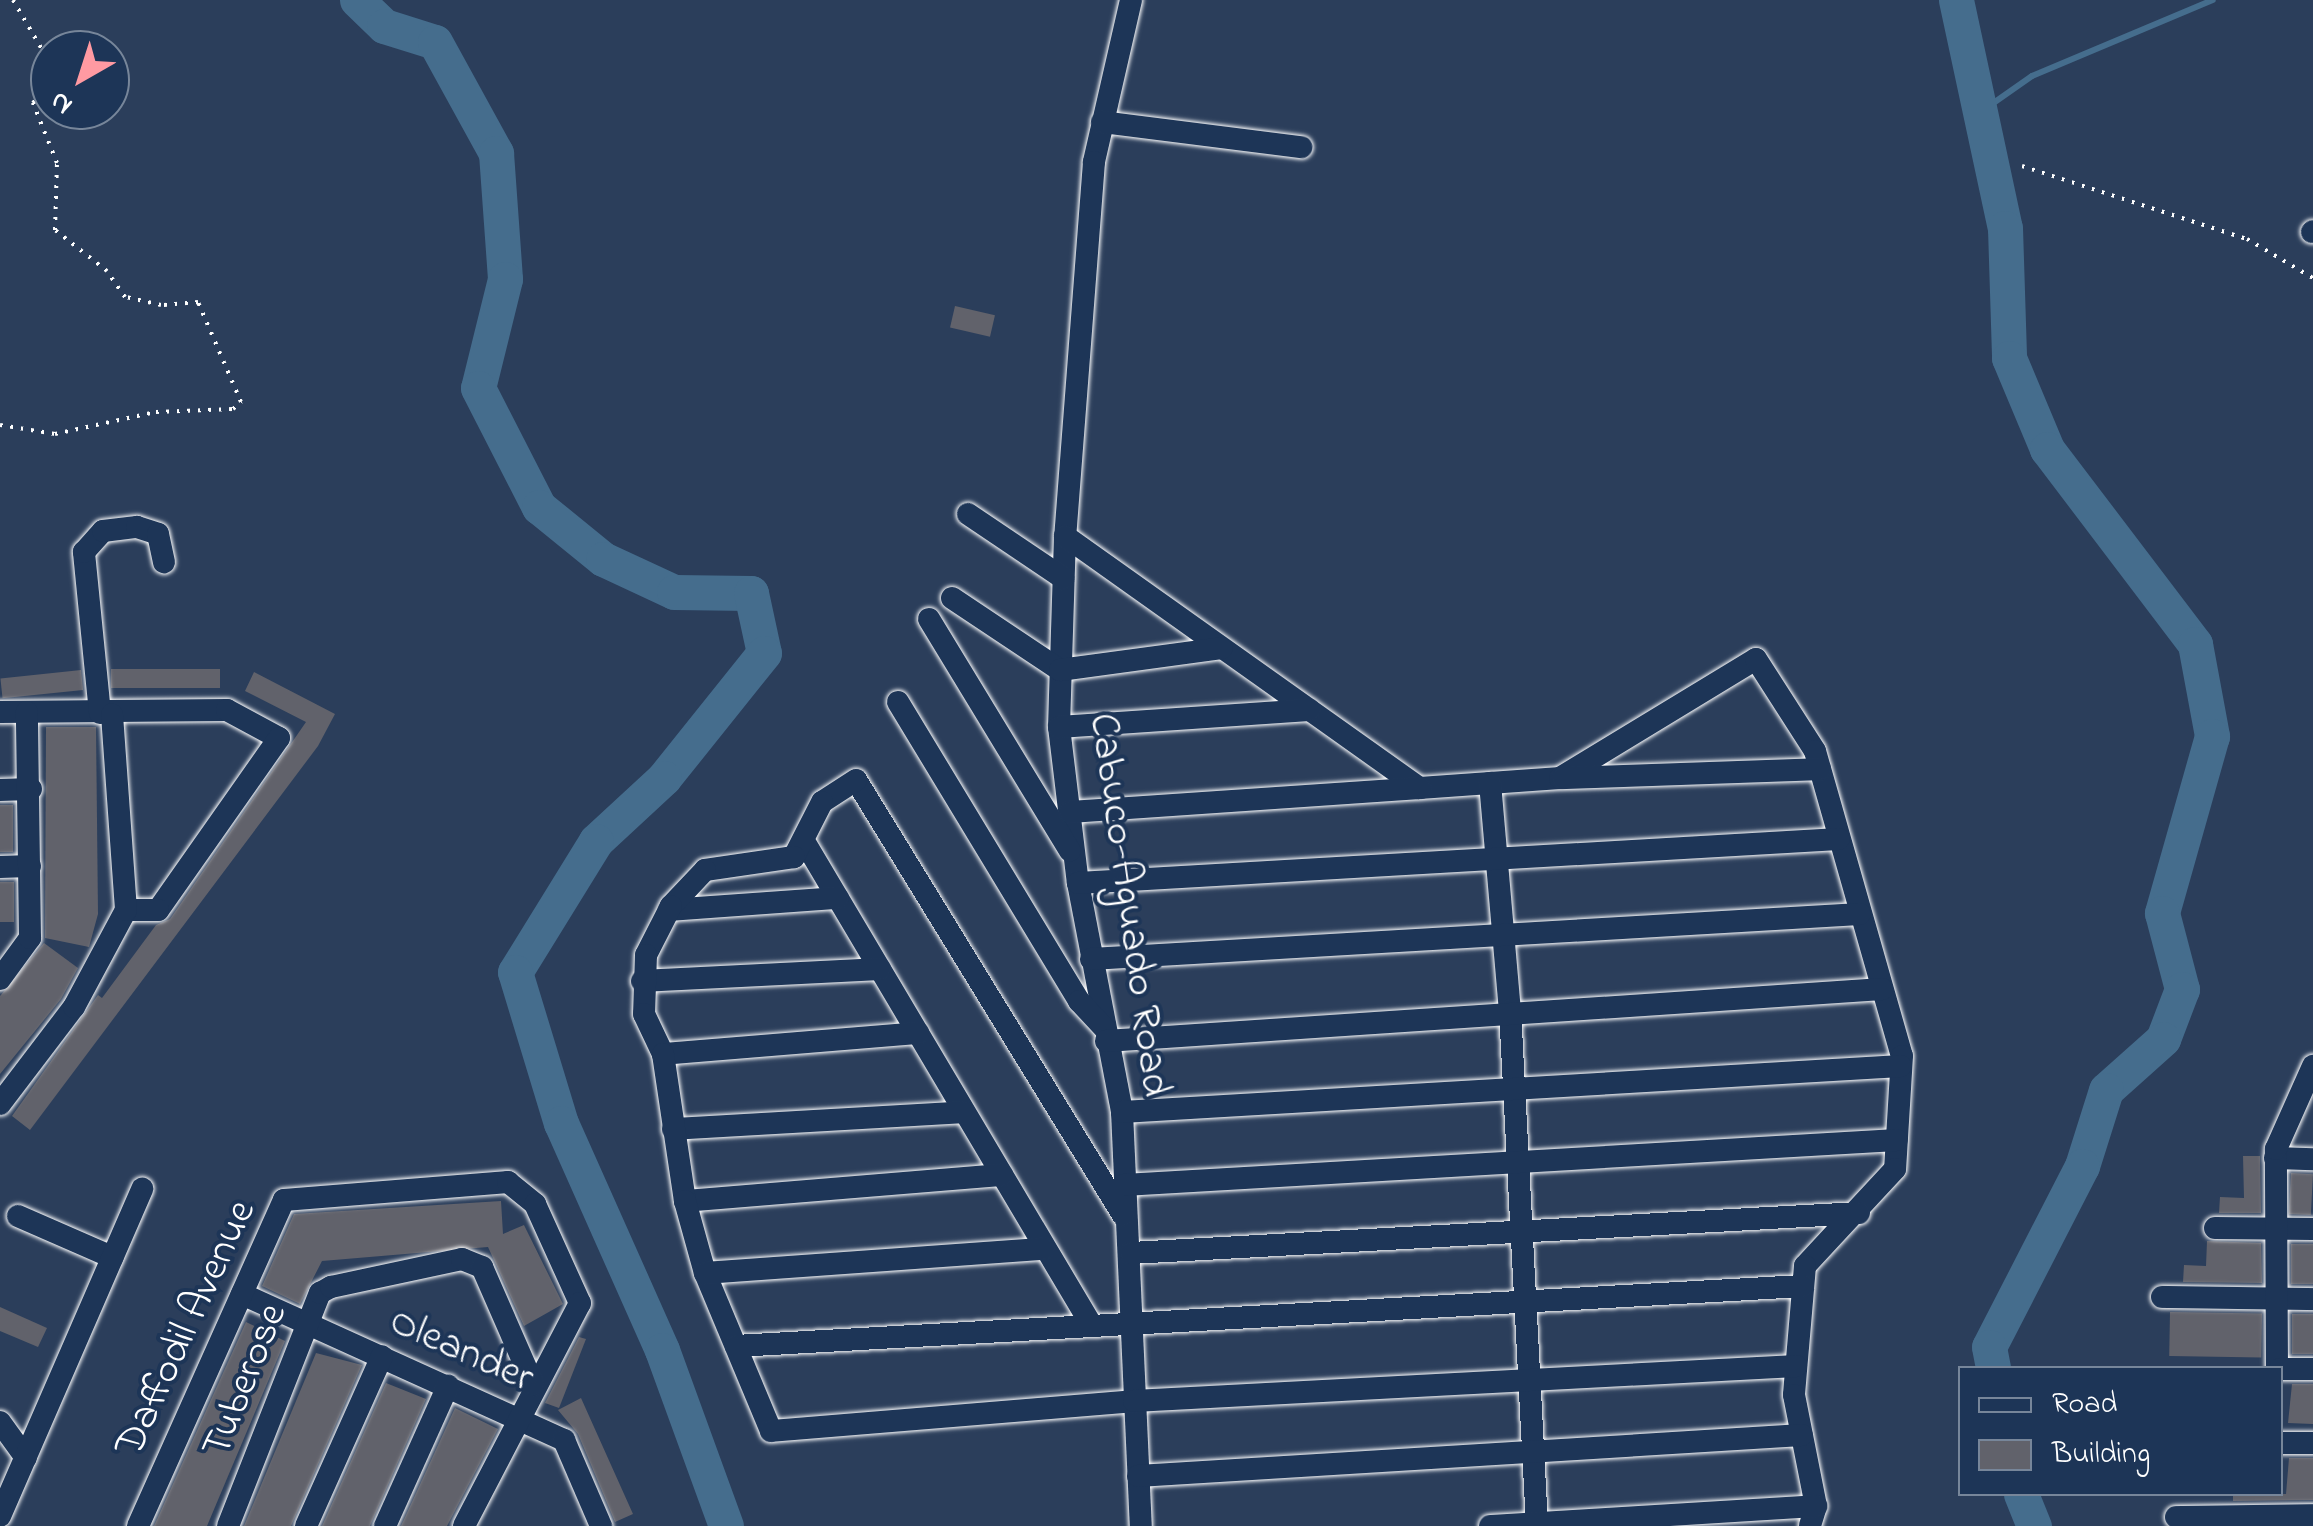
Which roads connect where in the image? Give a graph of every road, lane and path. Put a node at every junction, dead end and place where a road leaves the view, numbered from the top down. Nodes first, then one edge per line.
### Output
1 (14, 0) edge
2 (1130, 0) edge
3 (31, 30) edge
4 (1102, 122) junction
5 (44, 130) edge
6 (1300, 147) dead end
7 (2022, 166) dead end
8 (2313, 278) edge
9 (0, 426) edge
10 (968, 514) dead end
11 (1065, 536) junction
12 (164, 562) dead end
13 (1063, 578) junction
14 (952, 598) dead end
15 (929, 619) dead end
16 (1222, 648) junction
17 (1060, 670) junction
18 (898, 702) dead end
19 (1309, 710) junction
20 (0, 712) edge
21 (27, 712) junction
22 (106, 714) junction
23 (1058, 727) junction
24 (1820, 769) junction
25 (1560, 778) junction
26 (1490, 783) junction
27 (1420, 788) junction
28 (32, 789) junction
29 (0, 790) edge
30 (1070, 812) junction
31 (1839, 839) junction
32 (804, 841) junction
33 (1074, 857) junction
34 (1497, 858) junction
35 (0, 866) edge
36 (30, 866) junction
37 (1078, 883) junction
38 (838, 898) junction
39 (126, 910) junction
40 (669, 910) junction
41 (1860, 914) junction
42 (1503, 931) junction
43 (9, 954) edge
44 (1091, 959) junction
45 (880, 969) junction
46 (0, 979) edge
47 (642, 981) junction
48 (1882, 989) junction
49 (1510, 1010) junction
50 (918, 1033) junction
51 (1105, 1035) junction
52 (663, 1054) junction
53 (1902, 1066) junction
54 (2313, 1066) edge
55 (1514, 1085) junction
56 (2306, 1090) edge
57 (0, 1104) edge
58 (964, 1112) junction
59 (1122, 1112) junction
60 (673, 1129) junction
61 (1897, 1140) junction
62 (1518, 1158) junction
63 (2275, 1158) junction
64 (2313, 1159) edge
65 (1002, 1175) junction
66 (1124, 1185) junction
67 (142, 1189) dead end
68 (685, 1202) junction
69 (1858, 1213) junction
70 (1123, 1214) junction
71 (18, 1216) dead end
72 (2214, 1228) dead end
73 (2276, 1228) junction
74 (2313, 1229) edge
75 (1522, 1231) junction
76 (1043, 1249) junction
77 (1131, 1253) junction
78 (112, 1257) junction
79 (705, 1273) junction
80 (1803, 1286) junction
81 (242, 1294) junction
82 (2162, 1297) dead end
83 (2276, 1298) junction
84 (1526, 1299) junction
85 (2313, 1300) edge
86 (1129, 1324) junction
87 (310, 1325) junction
88 (1092, 1326) junction
89 (736, 1346) junction
90 (382, 1356) junction
91 (1796, 1366) junction
92 (2279, 1366) edge
93 (2283, 1369) edge
94 (2313, 1369) edge
95 (1530, 1378) junction
96 (533, 1384) junction
97 (448, 1386) junction
98 (1134, 1401) junction
99 (516, 1417) junction
100 (0, 1422) edge
101 (1802, 1434) junction
102 (2283, 1442) edge
103 (2313, 1443) edge
104 (1534, 1452) junction
105 (26, 1458) junction
106 (1138, 1476) junction
107 (2278, 1511) edge
108 (2313, 1514) edge
109 (0, 1516) edge
110 (1813, 1516) edge
111 (2176, 1516) dead end
112 (1537, 1524) edge
113 (138, 1526) edge
114 (228, 1526) edge
115 (306, 1526) edge
116 (385, 1526) edge
117 (464, 1526) edge
118 (600, 1526) edge
119 (1141, 1526) edge
120 (1490, 1526) edge

1 - 3 path
2 - 4 street, Cabuco-Aguado Road
4 - 6 street
4 - 11 street, Cabuco-Aguado Road
5 - 9 path
7 - 8 path
10 - 13 street
11 - 13 street, Cabuco-Aguado Road
11 - 16 street
12 - 22 street
13 - 17 street, Cabuco-Aguado Road
14 - 17 street
15 - 33 street
16 - 17 street
16 - 19 street
17 - 23 street, Cabuco-Aguado Road
18 - 51 street
19 - 23 street
19 - 27 street
20 - 21 street
21 - 22 street
21 - 28 street
22 - 39 street
22 - 39 street
23 - 30 street, Cabuco-Aguado Road
24 - 25 street
24 - 25 street
24 - 31 street
25 - 26 street
26 - 27 street
26 - 34 street
27 - 30 street
28 - 29 street
28 - 36 street
30 - 33 street, Cabuco-Aguado Road
31 - 34 street
31 - 41 street
32 - 38 street
32 - 40 street
32 - 70 street
33 - 37 street, Cabuco-Aguado Road
34 - 37 street
34 - 42 street
35 - 36 street
36 - 43 street
37 - 44 street, Cabuco-Aguado Road
38 - 40 street
38 - 45 street
39 - 57 street
40 - 47 street
41 - 42 street
41 - 48 street
42 - 44 street
42 - 49 street
43 - 46 street
44 - 51 street, Cabuco-Aguado Road
45 - 47 street
45 - 50 street
47 - 52 street
48 - 49 street
48 - 53 street
49 - 51 street
49 - 55 street
50 - 52 street
50 - 58 street
51 - 59 street, Cabuco-Aguado Road
52 - 60 street
53 - 55 street
53 - 61 street
54 - 56 street
55 - 59 street
55 - 62 street
56 - 63 street
58 - 60 street
58 - 65 street
59 - 66 street, Cabuco-Aguado Road
60 - 68 street
61 - 62 street
61 - 69 street
62 - 66 street
62 - 75 street
63 - 64 street
63 - 73 street
65 - 68 street
65 - 76 street
66 - 70 street, Cabuco-Aguado Road
67 - 78 street
68 - 79 street
69 - 75 street
69 - 80 street
70 - 77 street, Cabuco-Aguado Road
71 - 78 street
72 - 73 street
73 - 74 street
73 - 83 street
75 - 77 street
75 - 84 street
76 - 79 street
76 - 88 street
77 - 86 street, Cabuco-Aguado Road
78 - 105 street
79 - 89 street
80 - 84 street
80 - 91 street
81 - 87 street, Oleander
81 - 96 street, Daffodil Avenue
81 - 113 street, Daffodil Avenue
82 - 83 street
83 - 85 street
83 - 92 street
84 - 86 street
84 - 95 street
86 - 88 street
86 - 98 street, Cabuco-Aguado Road
87 - 90 street, Oleander
87 - 96 street, Tuberose
87 - 114 street, Tuberose
88 - 89 street
89 - 98 street
90 - 97 street, Oleander
90 - 115 street
91 - 95 street
91 - 101 street
93 - 94 street
95 - 98 street
95 - 104 street
96 - 99 street
97 - 99 street, Oleander
97 - 116 street
98 - 106 street, Cabuco-Aguado Road
99 - 117 street
99 - 118 street, Oleander
100 - 105 street
101 - 104 street
101 - 110 street
102 - 103 street
104 - 106 street
104 - 112 street
105 - 109 street
106 - 119 street, Cabuco-Aguado Road
107 - 108 street
107 - 111 street
110 - 112 street
112 - 120 street

